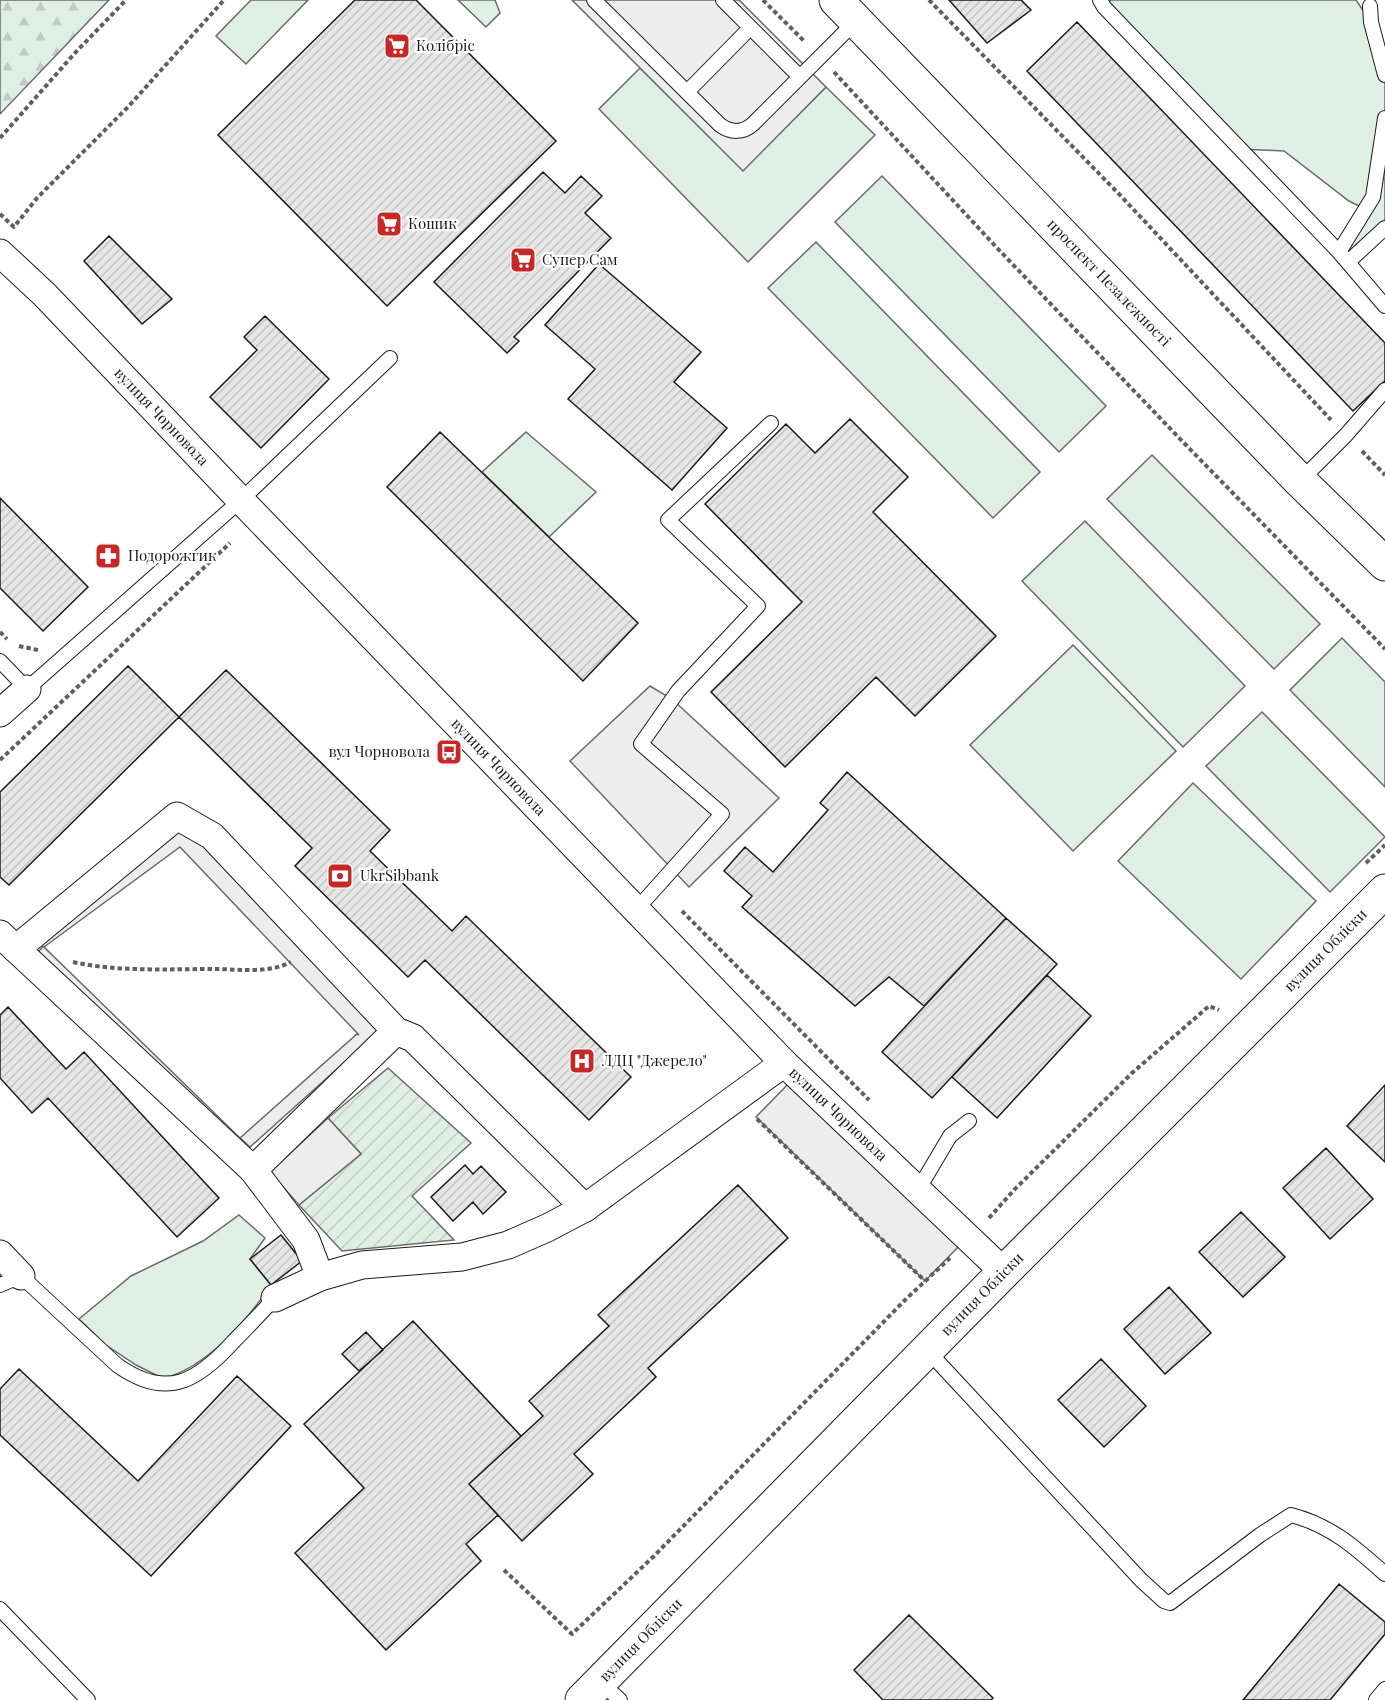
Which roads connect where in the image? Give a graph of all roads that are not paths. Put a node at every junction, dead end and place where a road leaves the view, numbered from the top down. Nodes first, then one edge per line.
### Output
1 (594, 0) edge
2 (723, 0) edge
3 (1100, 0) edge
4 (1370, 6) dead end
5 (846, 11) edge
6 (750, 28) junction
7 (1385, 75) edge
8 (800, 77) junction
9 (687, 92) junction
10 (1385, 118) edge
11 (1385, 228) edge
12 (0, 253) edge
13 (1344, 257) junction
14 (1385, 306) edge
15 (390, 358) dead end
16 (1385, 390) edge
17 (771, 423) dead end
18 (1300, 481) junction
19 (241, 500) junction
20 (1385, 564) edge
21 (0, 661) edge
22 (27, 688) junction
23 (0, 713) edge
24 (1385, 891) edge
25 (636, 910) junction
26 (8, 942) edge
27 (396, 1031) junction
28 (784, 1063) junction
29 (969, 1121) dead end
30 (253, 1170) junction
31 (918, 1190) junction
32 (585, 1208) junction
33 (0, 1254) edge
34 (1004, 1272) junction
35 (320, 1277) junction
36 (11, 1280) edge
37 (274, 1298) joint
38 (927, 1350) junction
39 (1385, 1574) edge
40 (0, 1609) edge
41 (1385, 1689) edge
42 (600, 1694) edge
43 (88, 1700) edge
44 (1376, 1700) edge

1 - 9 lane
2 - 6 lane
3 - 13 lane
4 - 7 lane
5 - 8 lane
5 - 18 main road, проспект Незалежності
6 - 8 lane
6 - 9 lane
8 - 9 lane
10 - 13 lane
11 - 13 lane
12 - 19 street, вулиця Чорновола
13 - 14 lane
15 - 19 lane
16 - 18 lane
17 - 25 lane
18 - 20 main road, проспект Незалежності
19 - 22 lane
19 - 25 street, вулиця Чорновола
21 - 22 lane
22 - 23 street
24 - 34 main road, вулиця Обліски
25 - 28 street, вулиця Чорновола
26 - 27 street
26 - 30 street
27 - 30 street
27 - 32 street
28 - 31 street, вулиця Чорновола
28 - 32 street
29 - 31 lane
30 - 35 street
31 - 34 street, вулиця Чорновола
32 - 35 street
33 - 36 street
34 - 38 main road, вулиця Обліски
35 - 37 street
36 - 37 lane
38 - 39 lane
38 - 42 main road, вулиця Обліски
40 - 43 lane
41 - 44 lane

